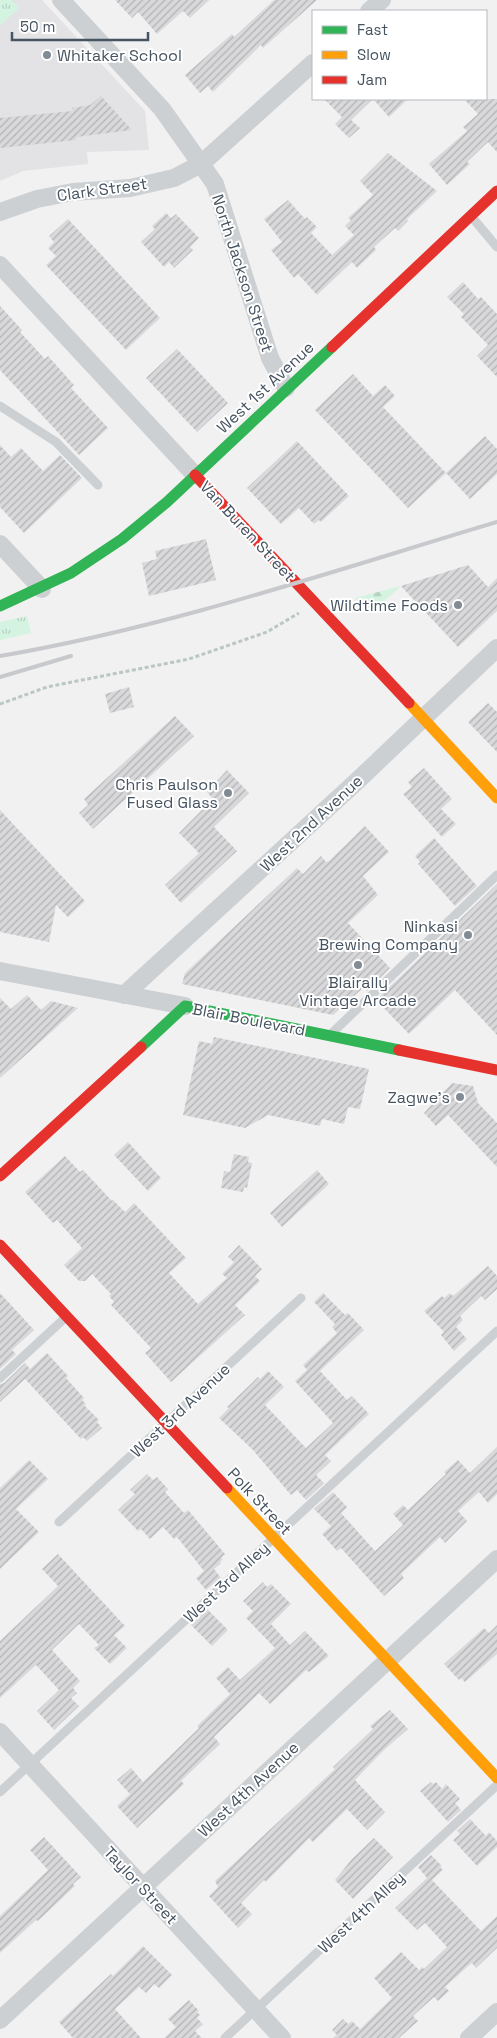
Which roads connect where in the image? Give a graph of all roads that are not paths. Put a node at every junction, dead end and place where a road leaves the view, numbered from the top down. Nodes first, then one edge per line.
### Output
1 (62, 0) edge
2 (312, 64) edge
3 (201, 164) junction
4 (497, 191) edge
5 (0, 212) edge
6 (471, 216) junction
7 (497, 247) edge
8 (0, 265) edge
9 (286, 388) junction
10 (0, 406) edge
11 (195, 475) junction
12 (98, 485) dead end
13 (0, 544) edge
14 (42, 589) junction
15 (0, 606) edge
16 (497, 648) edge
17 (423, 719) junction
18 (497, 798) edge
19 (497, 875) edge
20 (0, 970) edge
21 (124, 995) junction
22 (185, 1006) junction
23 (330, 1035) junction
24 (497, 1070) edge
25 (0, 1176) edge
26 (0, 1245) edge
27 (301, 1298) dead end
28 (67, 1316) junction
29 (497, 1331) edge
30 (0, 1378) edge
31 (166, 1423) junction
32 (59, 1522) dead end
33 (273, 1538) junction
34 (497, 1559) edge
35 (388, 1661) junction
36 (0, 1732) edge
37 (30, 1764) junction
38 (497, 1778) edge
39 (497, 1785) edge
40 (0, 1792) edge
41 (143, 1886) junction
42 (256, 2010) junction
43 (497, 2012) edge
44 (0, 2020) edge
45 (225, 2038) edge
46 (282, 2038) edge
47 (469, 2038) edge

1 - 3 street, North Jackson Street
2 - 3 street, Clark Street
3 - 5 street, Clark Street
3 - 9 street, North Jackson Street
4 - 6 street, West 1st Avenue
6 - 7 lane
6 - 9 street, West 1st Avenue
8 - 11 street, Van Buren Street
9 - 11 street, West 1st Avenue
10 - 12 lane
11 - 14 street, West 1st Avenue
11 - 17 street, Van Buren Street
13 - 14 street
14 - 15 street, West 1st Avenue
16 - 17 street, West 2nd Avenue
17 - 18 street, Van Buren Street
17 - 21 street, West 2nd Avenue
19 - 23 lane
20 - 21 street, Blair Boulevard
21 - 22 street, Blair Boulevard
22 - 23 street, Blair Boulevard
22 - 25 street
23 - 24 street, Blair Boulevard
26 - 28 street, Polk Street
27 - 31 lane, West 3rd Avenue
28 - 30 lane
28 - 31 street, Polk Street
29 - 33 lane, West 3rd Alley
31 - 32 lane, West 3rd Avenue
31 - 33 street, Polk Street
33 - 35 street, Polk Street
33 - 37 lane, West 3rd Alley
34 - 35 street, West 4th Avenue
35 - 38 street, Polk Street
35 - 41 street, West 4th Avenue
36 - 37 street, Taylor Street
37 - 40 lane, West 3rd Alley
37 - 41 street, Taylor Street
39 - 42 lane, West 4th Alley
41 - 42 street, Taylor Street
41 - 44 street, West 4th Avenue
42 - 45 lane, West 4th Alley
42 - 46 street, Taylor Street
43 - 47 street

